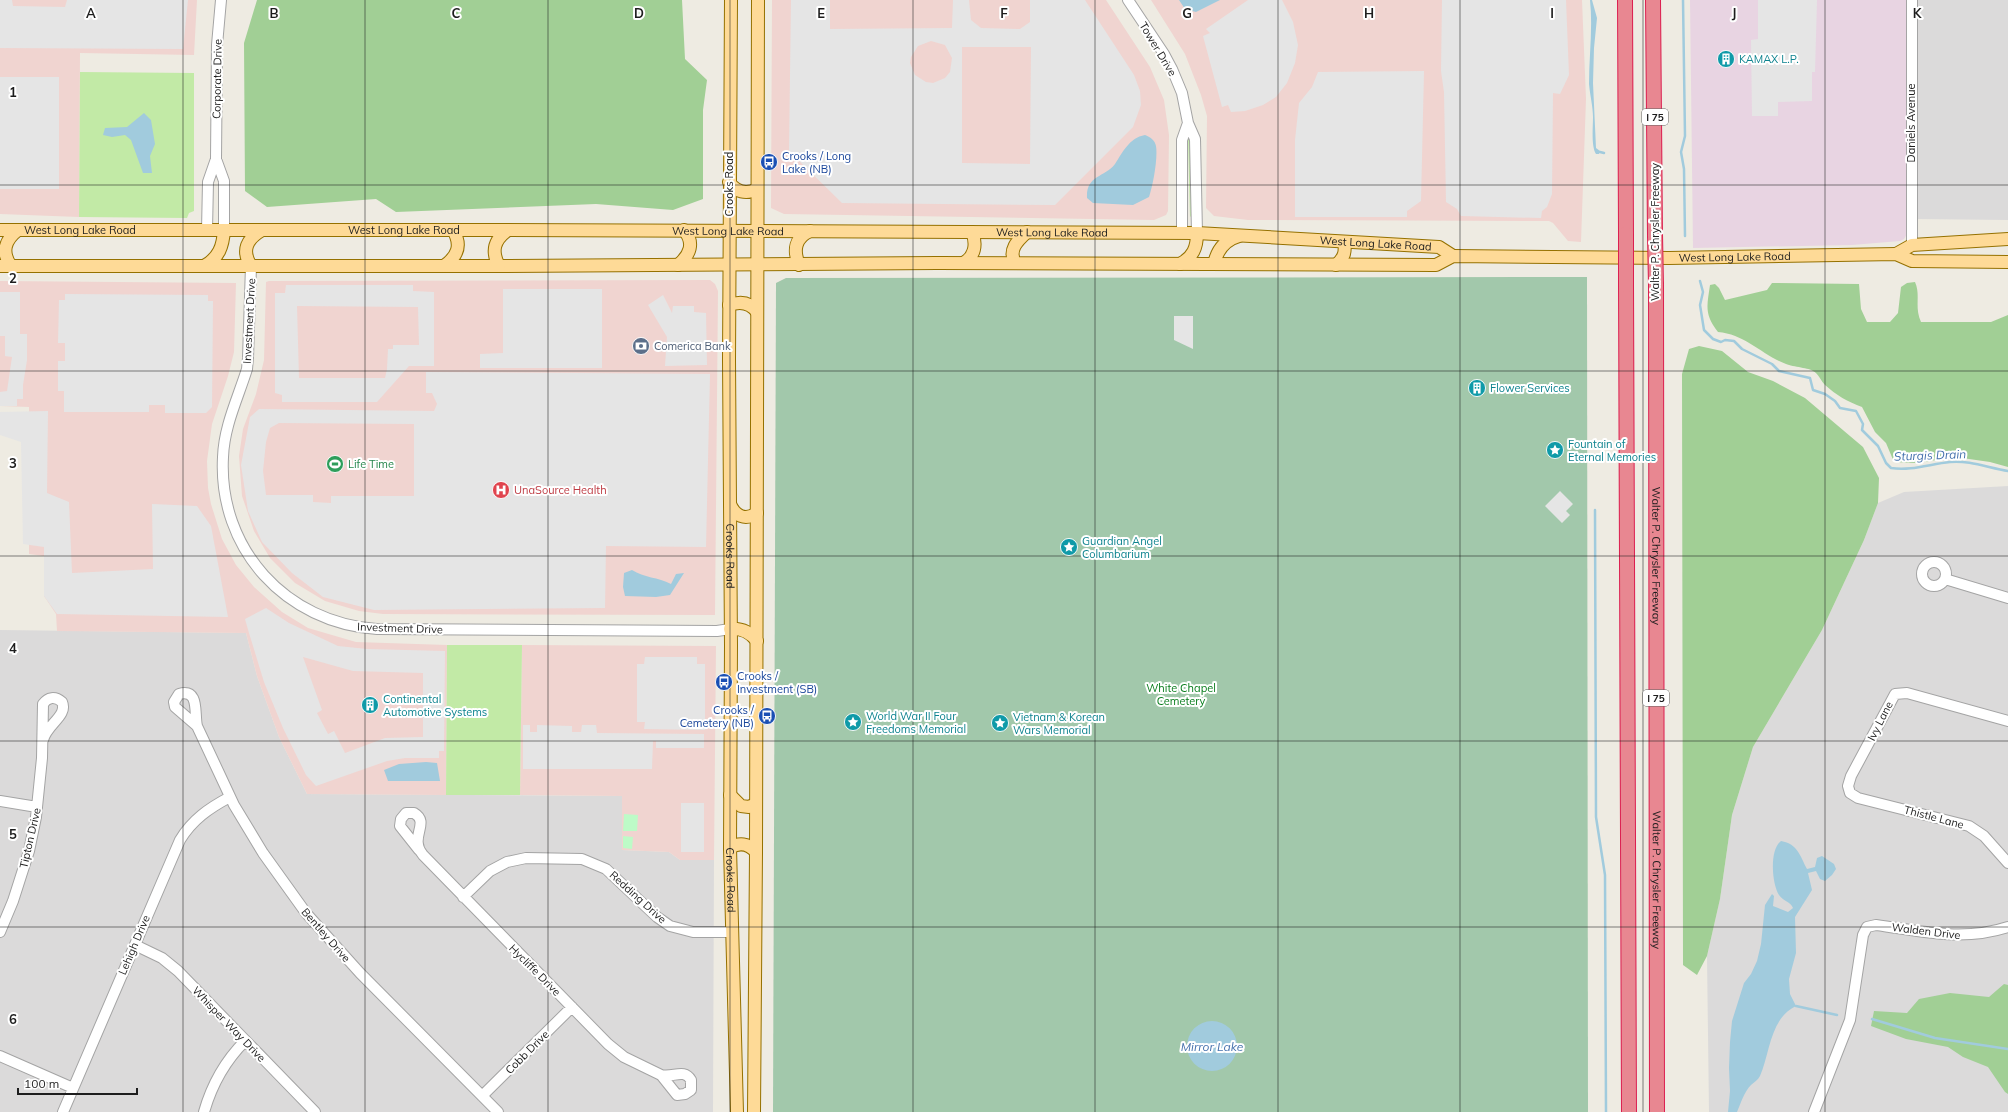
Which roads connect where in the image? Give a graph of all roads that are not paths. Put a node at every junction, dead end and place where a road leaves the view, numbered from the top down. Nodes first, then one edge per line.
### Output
1 (222, 0) edge
2 (731, 0) edge
3 (758, 0) edge
4 (1128, 0) edge
5 (1625, 0) edge
6 (1653, 0) edge
7 (1912, 0) edge
8 (1188, 123) junction
9 (216, 159) junction
10 (729, 182) junction
11 (757, 189) junction
12 (0, 230) edge
13 (18, 230) junction
14 (207, 230) junction
15 (224, 230) junction
16 (262, 230) junction
17 (453, 230) junction
18 (508, 230) junction
19 (684, 230) junction
20 (729, 231) junction
21 (757, 231) junction
22 (810, 231) junction
23 (972, 232) junction
24 (1026, 232) junction
25 (1182, 233) junction
26 (1197, 233) junction
27 (1240, 235) junction
28 (2008, 239) edge
29 (1978, 241) junction
30 (1344, 242) junction
31 (1912, 245) junction
32 (1896, 254) junction
33 (1453, 256) junction
34 (2005, 261) edge
35 (1981, 262) junction
36 (963, 263) junction
37 (1014, 263) junction
38 (678, 264) junction
39 (729, 264) junction
40 (757, 264) junction
41 (1180, 264) junction
42 (1214, 264) junction
43 (799, 265) junction
44 (1336, 265) junction
45 (5, 266) edge
46 (204, 266) junction
47 (251, 266) junction
48 (444, 266) junction
49 (499, 266) junction
50 (729, 305) junction
51 (757, 312) junction
52 (730, 504) junction
53 (757, 513) junction
54 (1945, 579) dead end
55 (2008, 598) edge
56 (730, 629) junction
57 (757, 641) junction
58 (2008, 721) edge
59 (196, 726) dead end
60 (43, 740) dead end
61 (730, 795) junction
62 (230, 797) junction
63 (1869, 800) joint
64 (0, 801) edge
65 (756, 804) junction
66 (37, 807) junction
67 (730, 848) junction
68 (419, 850) dead end
69 (756, 852) junction
70 (2008, 863) edge
71 (463, 897) junction
72 (2008, 927) edge
73 (0, 932) edge
74 (731, 932) junction
75 (135, 944) junction
76 (572, 1007) junction
77 (734, 1008) junction
78 (755, 1016) junction
79 (245, 1040) junction
80 (0, 1056) edge
81 (662, 1076) dead end
82 (73, 1088) junction
83 (482, 1096) junction
84 (63, 1112) edge
85 (204, 1112) edge
86 (315, 1112) edge
87 (498, 1112) edge
88 (737, 1112) edge
89 (754, 1112) edge
90 (1629, 1112) edge
91 (1657, 1112) edge
92 (1814, 1112) edge

1 - 9 street, Corporate Drive
2 - 10 main road, Crooks Road
3 - 11 main road
4 - 8 street, Tower Drive
5 - 90 highway, I 75, bridge
6 - 91 highway, Walter P. Chrysler Freeway / I 75, bridge
7 - 31 street, Daniels Avenue
8 - 25 street, Tower Drive
8 - 26 street, Tower Drive
9 - 14 street, Corporate Drive
9 - 15 street, Corporate Drive
10 - 11 main road
10 - 20 main road, Crooks Road
11 - 21 main road
12 - 13 main road, West Long Lake Road
13 - 14 main road, West Long Lake Road
13 - 45 main road
14 - 15 main road, West Long Lake Road
15 - 16 main road, West Long Lake Road
15 - 46 main road
16 - 17 main road, West Long Lake Road
16 - 47 main road
17 - 18 main road, West Long Lake Road
17 - 48 main road
18 - 19 main road, West Long Lake Road
18 - 49 main road
19 - 20 main road, West Long Lake Road
19 - 38 main road
20 - 21 main road, West Long Lake Road
20 - 39 main road, Crooks Road
21 - 22 main road, West Long Lake Road
21 - 40 main road
22 - 23 main road, West Long Lake Road
22 - 43 main road
23 - 24 main road, West Long Lake Road
23 - 36 main road
24 - 25 main road, West Long Lake Road
24 - 37 main road
25 - 26 main road, West Long Lake Road
26 - 27 main road, West Long Lake Road
26 - 41 main road
27 - 30 main road, West Long Lake Road
27 - 42 main road
28 - 29 main road, West Long Lake Road
29 - 31 main road, West Long Lake Road
29 - 35 main road
30 - 33 main road, West Long Lake Road
30 - 44 main road
31 - 32 main road, West Long Lake Road
32 - 33 main road, West Long Lake Road
32 - 35 main road, West Long Lake Road
33 - 44 main road, West Long Lake Road
34 - 35 main road, West Long Lake Road
36 - 37 main road, West Long Lake Road
36 - 43 main road, West Long Lake Road
37 - 41 main road, West Long Lake Road
38 - 39 main road, West Long Lake Road
38 - 49 main road, West Long Lake Road
39 - 40 main road, West Long Lake Road
39 - 50 main road, Crooks Road
40 - 43 main road, West Long Lake Road
40 - 51 main road
41 - 42 main road, West Long Lake Road
42 - 44 main road, West Long Lake Road
45 - 46 main road, West Long Lake Road
46 - 47 main road, West Long Lake Road
47 - 48 main road, West Long Lake Road
47 - 56 street, Investment Drive
48 - 49 main road, West Long Lake Road
50 - 51 main road
50 - 52 main road, Crooks Road
51 - 53 main road
52 - 53 main road
52 - 56 main road, Crooks Road
53 - 57 main road
54 - 55 street
56 - 57 main road
56 - 61 main road, Crooks Road
57 - 65 main road
58 - 63 street, Ivy Lane
59 - 62 street, Bentley Drive
60 - 66 street, Tipton Drive
61 - 65 main road
61 - 67 main road, Crooks Road
62 - 75 street, Lehigh Drive
62 - 83 street, Bentley Drive
63 - 70 street, Thistle Lane
64 - 66 street
65 - 69 main road
66 - 73 street, Tipton Drive
67 - 69 main road
67 - 74 main road, Crooks Road
68 - 71 street, Hycliffe Drive
69 - 78 main road
71 - 74 street, Redding Drive
71 - 76 street, Hycliffe Drive
72 - 92 street, Walden Drive
74 - 77 main road, Crooks Road
75 - 79 street, Whisper Way Drive
75 - 82 street, Lehigh Drive
76 - 81 street, Hycliffe Drive
76 - 83 street, Cobb Drive
77 - 78 main road
77 - 88 main road, Crooks Road
78 - 89 main road
79 - 85 street
79 - 86 street, Whisper Way Drive
80 - 82 street
82 - 84 street, Lehigh Drive
83 - 87 street, Bentley Drive

